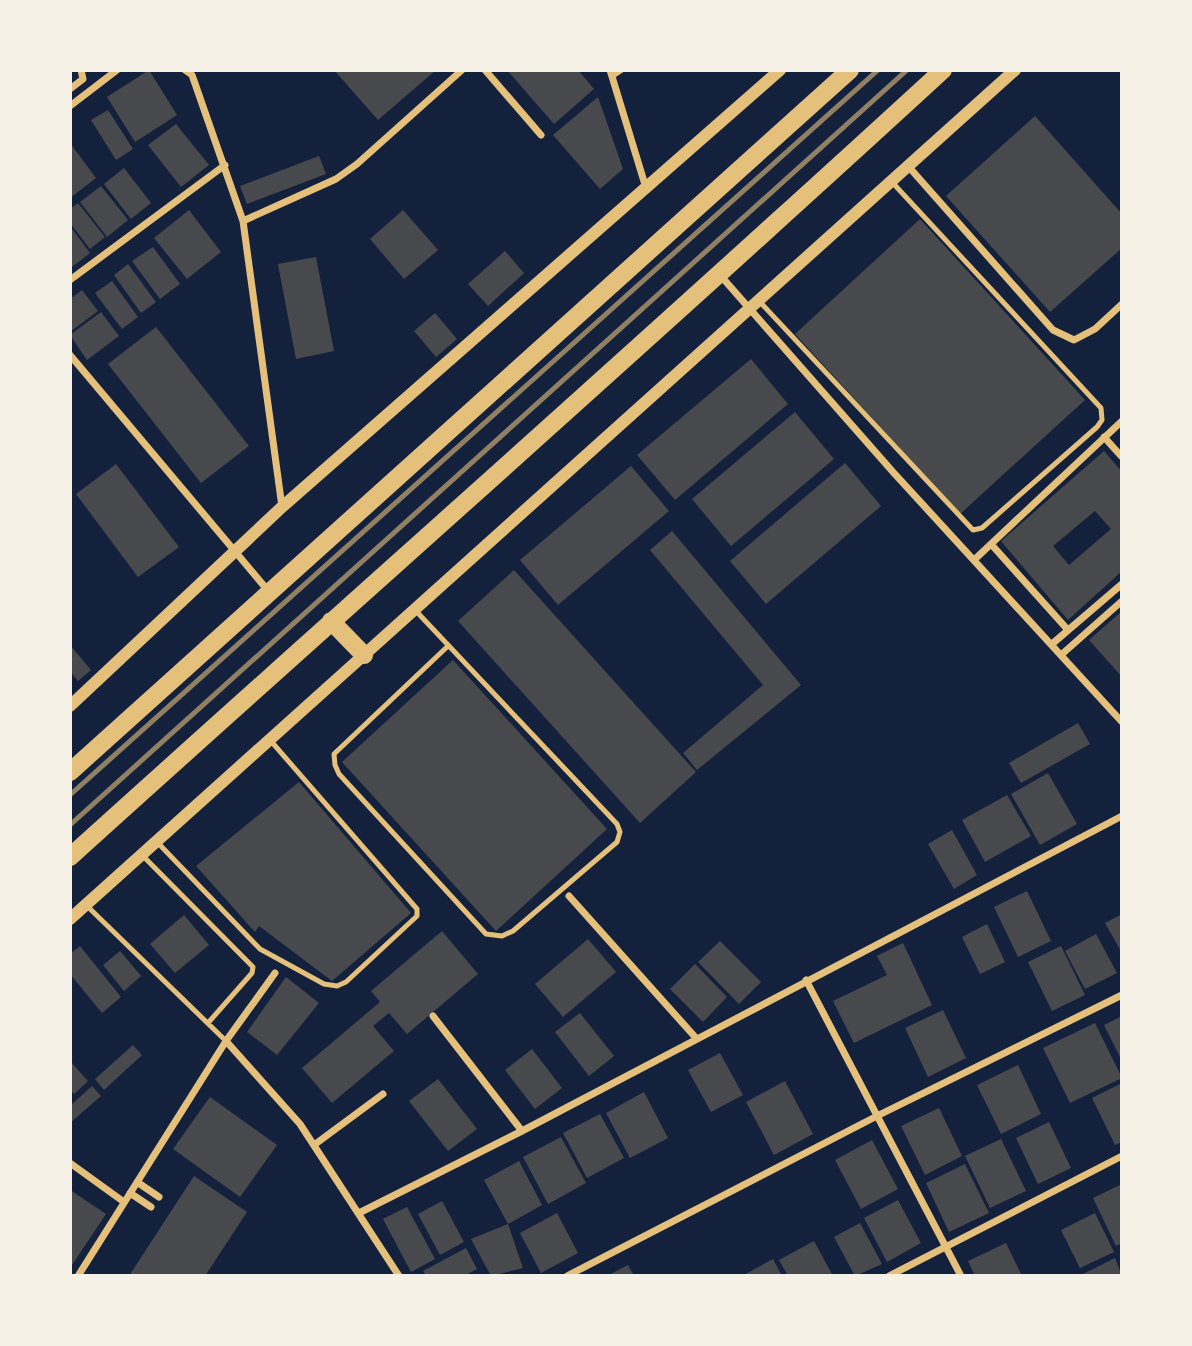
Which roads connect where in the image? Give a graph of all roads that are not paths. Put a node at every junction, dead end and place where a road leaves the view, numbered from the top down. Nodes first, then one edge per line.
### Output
1 (81, 70) edge
2 (117, 70) edge
3 (185, 70) edge
4 (462, 70) edge
5 (485, 70) edge
6 (622, 70) edge
7 (780, 70) edge
8 (850, 70) edge
9 (943, 70) edge
10 (1015, 70) edge
11 (193, 73) edge
12 (612, 73) edge
13 (105, 74) edge
14 (70, 89) edge
15 (70, 106) edge
16 (541, 135) dead end
17 (225, 165) junction
18 (908, 166) junction
19 (891, 181) junction
20 (646, 188) junction
21 (243, 220) junction
22 (720, 275) junction
23 (70, 280) edge
24 (1122, 304) edge
25 (753, 305) junction
26 (70, 355) edge
27 (1122, 421) edge
28 (1104, 438) junction
29 (1122, 457) edge
30 (282, 507) junction
31 (990, 544) junction
32 (235, 553) junction
33 (974, 560) junction
34 (1122, 584) edge
35 (270, 593) junction
36 (1122, 601) edge
37 (415, 610) junction
38 (331, 621) junction
39 (1068, 630) junction
40 (1052, 644) junction
41 (448, 646) junction
42 (1061, 654) junction
43 (364, 655) junction
44 (70, 706) edge
45 (1122, 722) edge
46 (270, 740) junction
47 (70, 772) edge
48 (1122, 816) edge
49 (157, 841) junction
50 (141, 855) junction
51 (70, 857) edge
52 (569, 896) dead end
53 (86, 905) junction
54 (70, 919) edge
55 (282, 963) junction
56 (275, 973) joint
57 (806, 980) junction
58 (1122, 995) edge
59 (433, 1016) dead end
60 (208, 1023) junction
61 (696, 1038) junction
62 (226, 1041) junction
63 (383, 1094) dead end
64 (879, 1115) junction
65 (522, 1131) junction
66 (314, 1146) junction
67 (1122, 1156) edge
68 (70, 1163) edge
69 (137, 1182) junction
70 (131, 1194) junction
71 (159, 1197) dead end
72 (124, 1202) junction
73 (151, 1207) dead end
74 (359, 1213) junction
75 (946, 1247) junction
76 (78, 1276) edge
77 (399, 1276) edge
78 (567, 1276) edge
79 (889, 1276) edge
80 (961, 1276) edge

1 - 14 street
2 - 13 street
3 - 11 street
4 - 21 street
5 - 16 street
6 - 12 lane
7 - 20 street
8 - 35 highway
9 - 22 highway
10 - 18 street
11 - 17 street
12 - 20 street
13 - 15 street
17 - 21 street
17 - 23 street
18 - 19 street
18 - 24 street
19 - 25 street
19 - 25 lane
20 - 30 street
21 - 30 street
22 - 25 street
22 - 38 highway
25 - 33 street
25 - 37 street
26 - 32 street
27 - 28 street
28 - 29 street
28 - 31 street
30 - 32 street
31 - 33 street
31 - 39 street
32 - 35 street
32 - 44 street
33 - 40 street
34 - 39 street
35 - 47 highway
36 - 42 street
37 - 41 lane
37 - 43 street
38 - 43 highway
38 - 51 highway
39 - 40 street
40 - 42 street
41 - 41 lane
42 - 45 street
43 - 46 street
46 - 49 street
46 - 55 lane
48 - 57 street
49 - 50 street
49 - 55 lane
50 - 53 street
50 - 60 lane
52 - 61 street
53 - 54 street
53 - 60 lane
55 - 56 lane
56 - 62 street
57 - 61 street
57 - 64 street
58 - 64 street
59 - 65 street
60 - 62 lane
61 - 65 street
62 - 66 street
62 - 69 street
63 - 66 street
64 - 75 street
64 - 78 street
65 - 74 street
66 - 74 street
67 - 75 street
68 - 72 street
69 - 70 street
69 - 71 street
70 - 72 street
70 - 73 street
72 - 76 street
74 - 77 street
75 - 79 street
75 - 80 street

